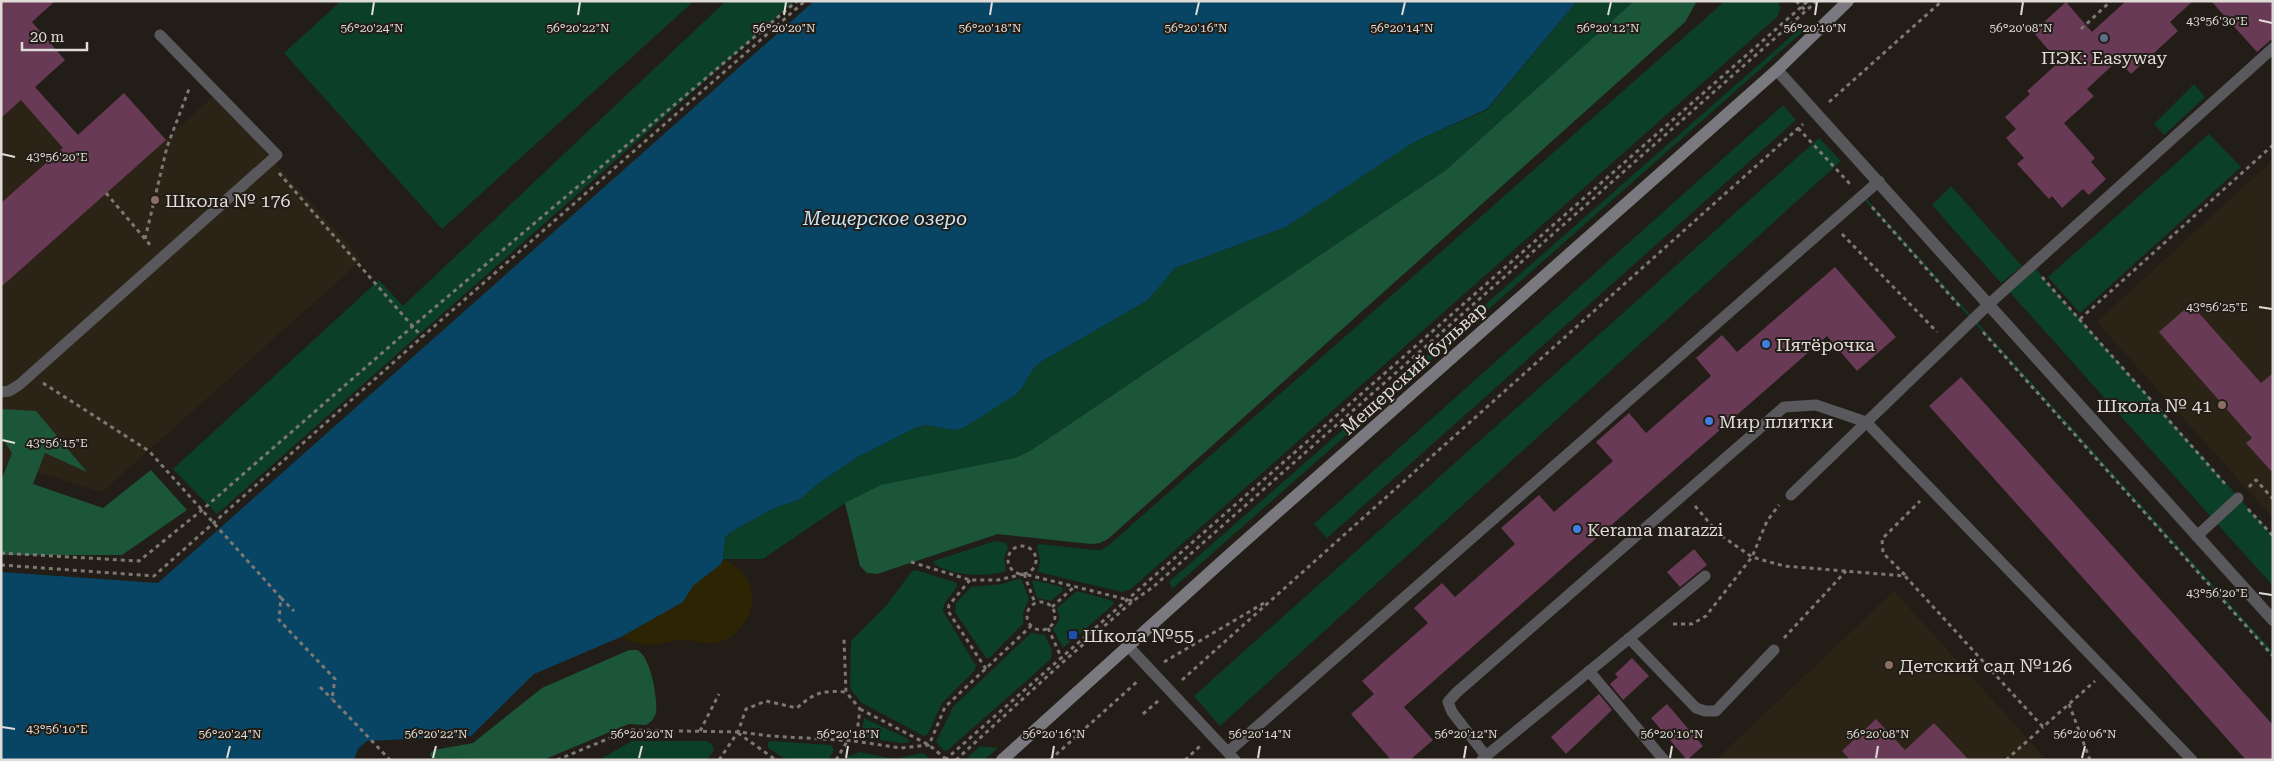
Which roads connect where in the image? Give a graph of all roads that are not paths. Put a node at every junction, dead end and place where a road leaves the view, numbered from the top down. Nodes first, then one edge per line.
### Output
1 (1848, 1) edge
2 (160, 35) dead end
3 (2273, 48) edge
4 (1777, 70) junction
5 (1879, 181) junction
6 (1989, 304) junction
7 (1, 392) edge
8 (1866, 422) junction
9 (1791, 495) road end
10 (2238, 498) road end
11 (2197, 536) junction
12 (1705, 576) dead end
13 (2273, 620) edge
14 (1629, 638) junction
15 (1128, 646) junction
16 (1774, 650) road end
17 (1589, 670) junction
18 (1231, 756) edge
19 (1484, 758) edge
20 (1002, 760) edge
21 (1664, 760) edge
22 (2192, 760) edge

1 - 4 main road, Мещерский бульвар
2 - 7 lane
3 - 6 lane
4 - 5 street
4 - 15 main road, Мещерский бульвар
5 - 6 street
5 - 18 lane
6 - 8 lane
6 - 11 street
8 - 9 lane
8 - 19 lane
8 - 22 lane
10 - 11 lane
11 - 13 street
12 - 14 lane
14 - 16 lane
14 - 17 lane
15 - 18 lane
15 - 20 main road, Мещерский бульвар
17 - 19 lane
17 - 21 lane

